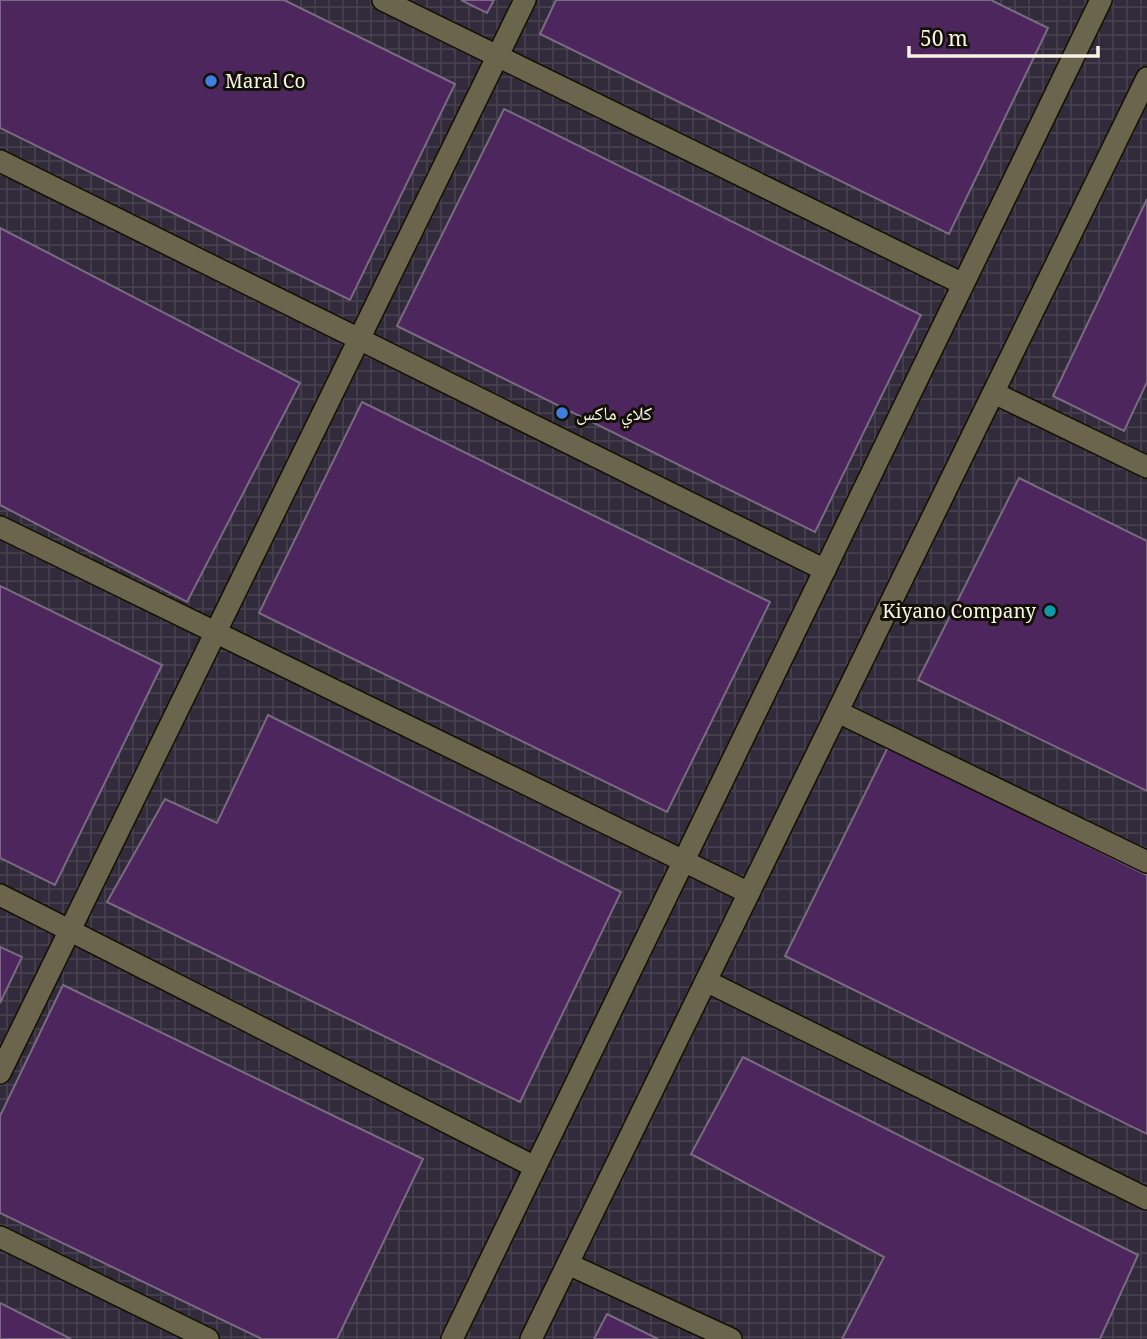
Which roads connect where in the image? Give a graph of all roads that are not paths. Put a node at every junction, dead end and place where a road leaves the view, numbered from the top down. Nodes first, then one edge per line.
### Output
1 (383, 0) edge
2 (525, 0) edge
3 (1101, 0) edge
4 (497, 56) junction
5 (1145, 87) edge
6 (0, 161) edge
7 (963, 284) junction
8 (359, 339) junction
9 (994, 393) junction
10 (1147, 467) edge
11 (0, 527) edge
12 (825, 569) junction
13 (216, 632) junction
14 (838, 712) junction
15 (684, 861) junction
16 (1147, 862) edge
17 (749, 893) junction
18 (0, 895) edge
19 (71, 931) junction
20 (706, 981) junction
21 (0, 1073) edge
22 (535, 1167) junction
23 (1147, 1199) edge
24 (0, 1237) edge
25 (568, 1264) junction
26 (208, 1339) edge
27 (452, 1339) edge
28 (531, 1339) edge
29 (732, 1339) edge

1 - 4 street
2 - 4 street
3 - 7 street
4 - 7 street
4 - 8 street
5 - 9 street
6 - 8 street
7 - 12 street
8 - 12 street
8 - 13 street
9 - 10 street
9 - 14 street
11 - 13 street
12 - 15 street
13 - 15 street
13 - 19 street
14 - 16 street
14 - 17 street
15 - 17 street
15 - 22 street
17 - 20 street
18 - 19 street
19 - 21 street
19 - 22 street
20 - 23 street
20 - 25 street
22 - 27 street
24 - 26 street
25 - 28 street
25 - 29 street

